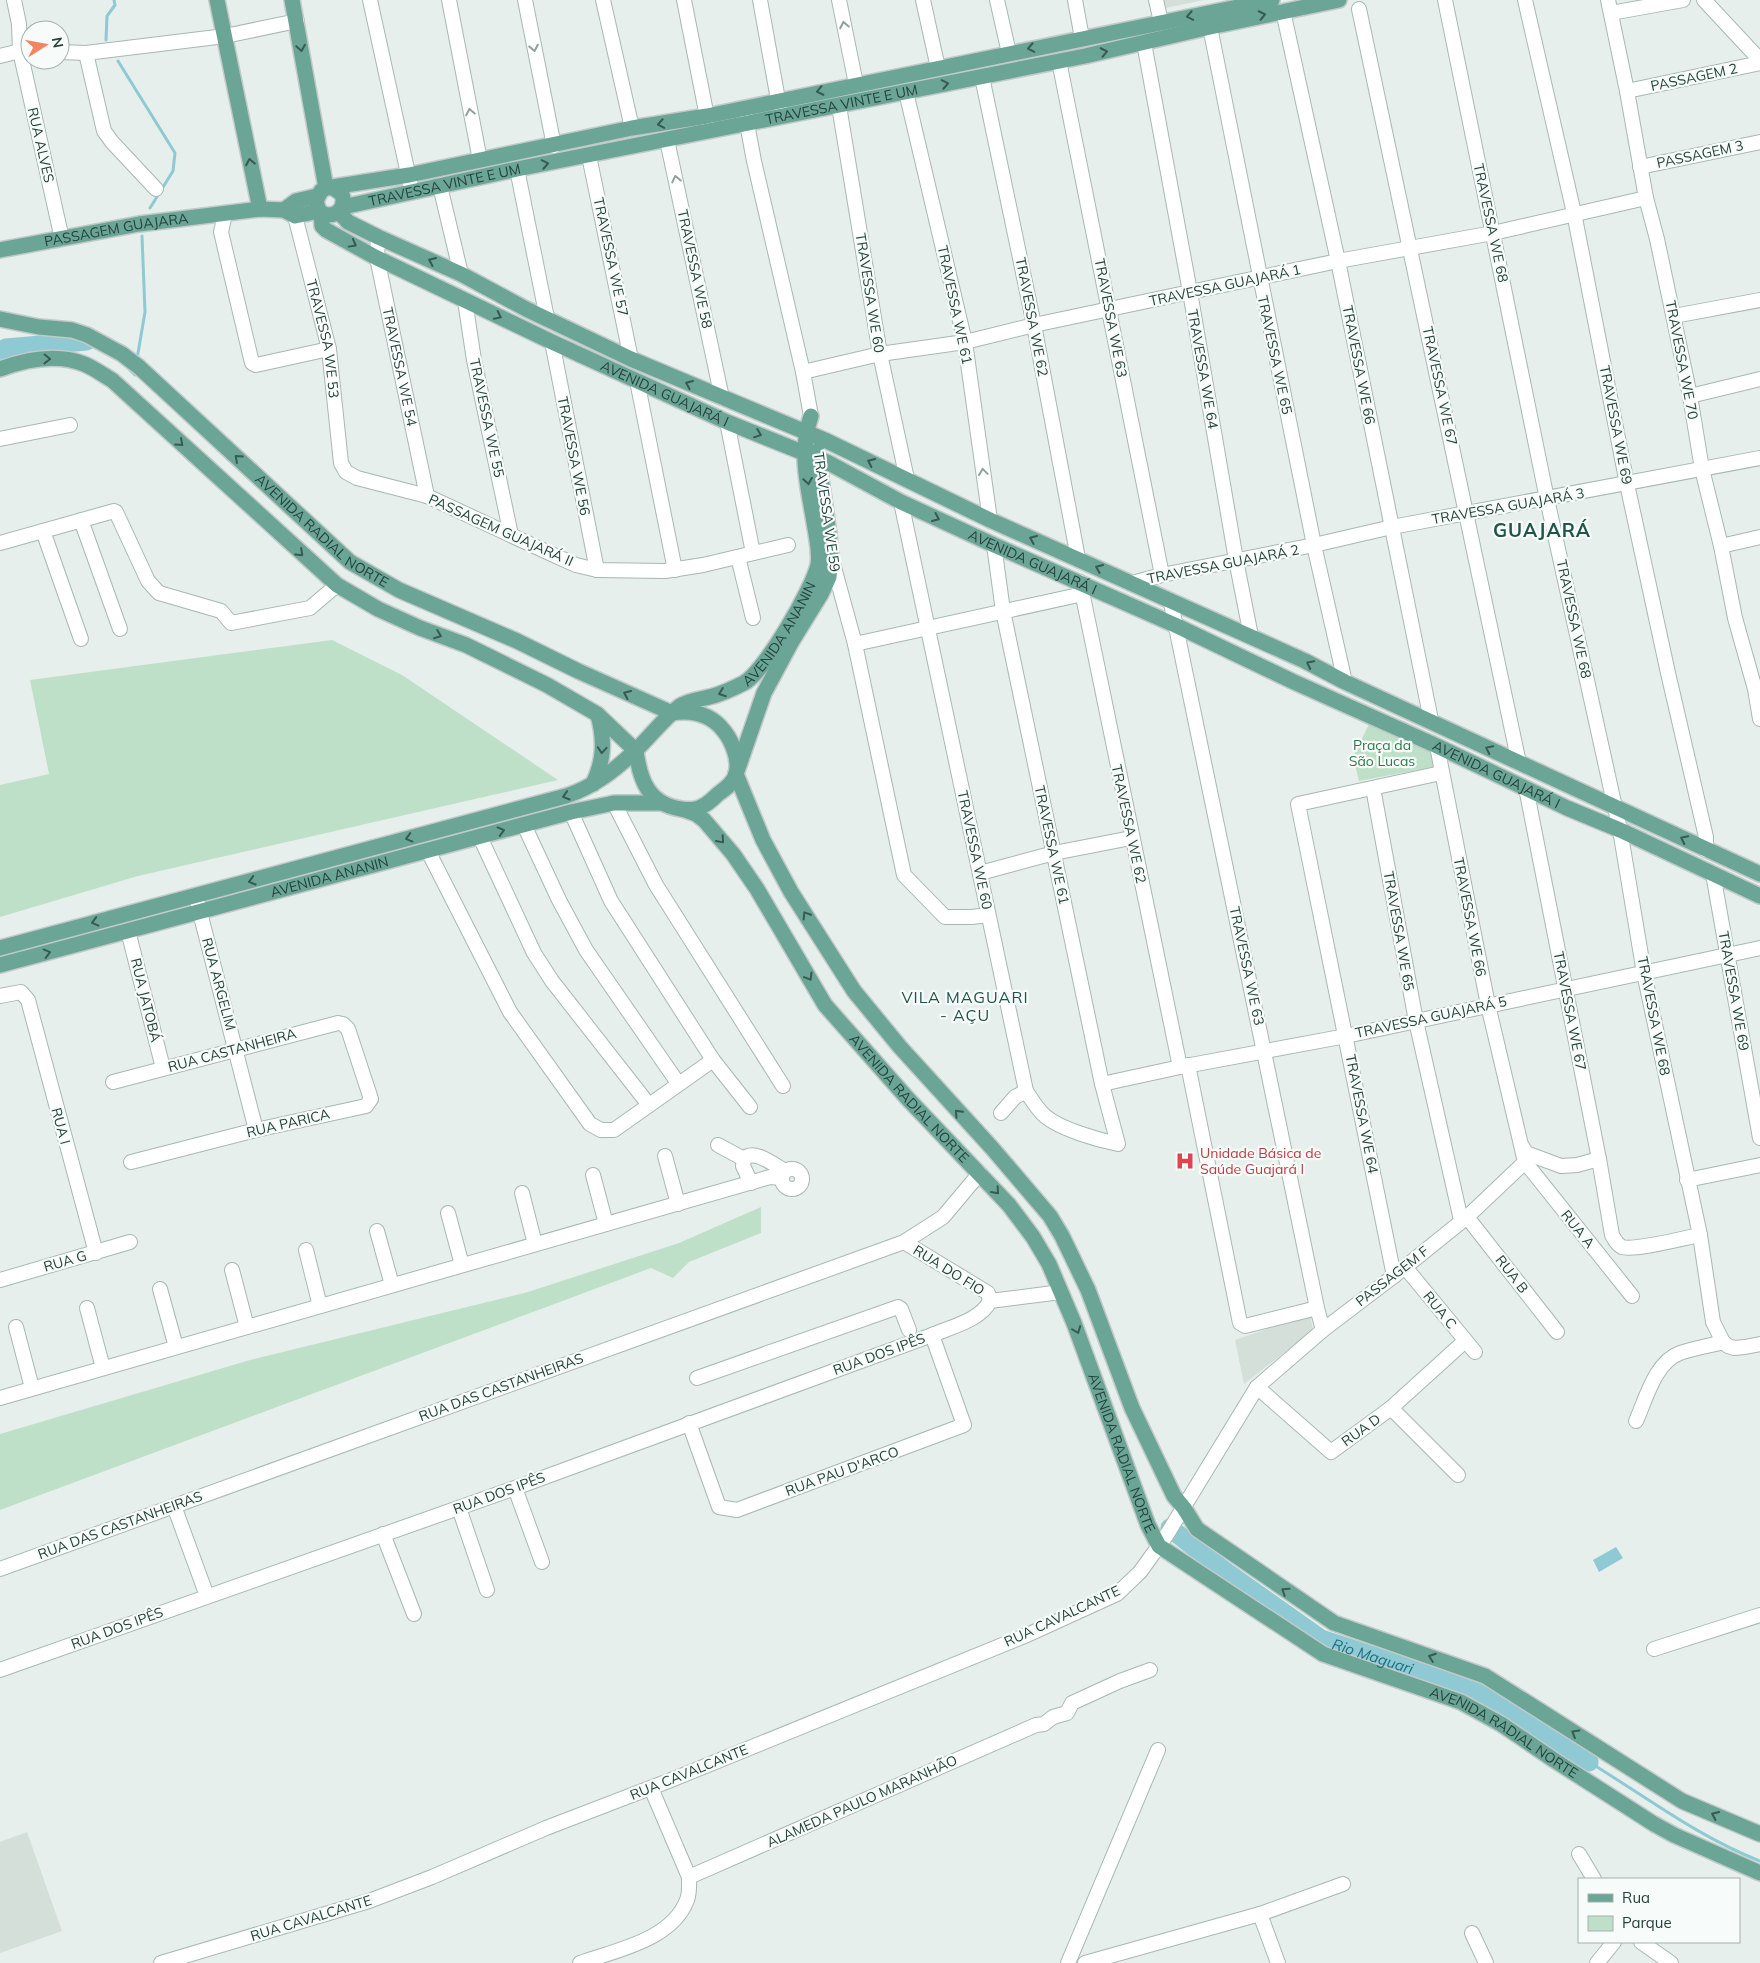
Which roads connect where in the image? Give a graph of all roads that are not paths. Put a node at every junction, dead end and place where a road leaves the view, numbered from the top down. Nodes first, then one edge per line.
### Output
1 (14, 0) edge
2 (217, 0) edge
3 (292, 0) edge
4 (370, 0) edge
5 (449, 0) edge
6 (525, 0) edge
7 (603, 0) edge
8 (684, 0) edge
9 (760, 0) edge
10 (839, 0) edge
11 (924, 0) edge
12 (998, 0) edge
13 (1075, 0) edge
14 (1156, 0) edge
15 (1338, 0) edge
16 (1445, 0) edge
17 (1525, 0) edge
18 (1683, 0) edge
19 (1704, 0) edge
20 (1278, 5) edge
21 (1610, 7) edge
22 (1359, 9) dead end
23 (296, 21) junction
24 (1161, 22) junction
25 (1210, 27) junction
26 (20, 28) edge
27 (225, 36) junction
28 (1082, 38) junction
29 (1144, 44) junction
30 (20, 52) edge
31 (70, 52) edge
32 (86, 53) junction
33 (1009, 53) junction
34 (0, 56) edge
35 (1760, 61) edge
36 (1059, 62) junction
37 (938, 68) junction
38 (29, 70) edge
39 (982, 77) junction
40 (856, 84) junction
41 (1627, 91) junction
42 (906, 92) junction
43 (779, 100) junction
44 (839, 106) junction
45 (744, 107) junction
46 (707, 116) junction
47 (781, 116) junction
48 (746, 124) junction
49 (632, 128) junction
50 (710, 132) junction
51 (668, 140) junction
52 (1760, 142) edge
53 (554, 146) junction
54 (589, 156) junction
55 (480, 160) junction
56 (1640, 167) junction
57 (517, 169) junction
58 (409, 175) junction
59 (440, 186) junction
60 (156, 189) dead end
61 (325, 190) junction
62 (412, 192) junction
63 (1646, 198) junction
64 (341, 209) junction
65 (260, 210) junction
66 (320, 212) junction
67 (290, 213) junction
68 (226, 214) junction
69 (1574, 214) junction
70 (1492, 233) junction
71 (378, 237) junction
72 (62, 240) junction
73 (2, 248) edge
74 (1411, 248) junction
75 (377, 258) junction
76 (1338, 261) junction
77 (461, 274) junction
78 (1259, 278) junction
79 (1190, 292) junction
80 (1760, 300) edge
81 (465, 301) junction
82 (1110, 309) junction
83 (1674, 316) junction
84 (547, 318) junction
85 (0, 319) edge
86 (1034, 325) junction
87 (552, 342) junction
88 (965, 342) junction
89 (329, 349) junction
90 (880, 354) junction
91 (631, 359) junction
92 (0, 369) edge
93 (803, 372) junction
94 (1760, 380) edge
95 (637, 381) junction
96 (1690, 396) junction
97 (722, 398) junction
98 (811, 416) joint
99 (727, 422) junction
100 (70, 425) dead end
101 (811, 434) junction
102 (0, 438) edge
103 (810, 455) junction
104 (1760, 458) edge
105 (341, 463) joint
106 (1702, 469) junction
107 (907, 479) junction
108 (1628, 484) junction
109 (427, 496) junction
110 (1547, 499) junction
111 (901, 502) junction
112 (1467, 513) junction
113 (81, 520) junction
114 (990, 520) junction
115 (1392, 527) junction
116 (43, 532) junction
117 (511, 536) junction
118 (1760, 537) edge
119 (0, 543) edge
120 (788, 545) dead end
121 (994, 545) junction
122 (1314, 546) junction
123 (1721, 546) junction
124 (753, 553) junction
125 (738, 557) junction
126 (1078, 558) junction
127 (831, 559) junction
128 (1236, 560) junction
129 (597, 570) junction
130 (675, 570) junction
131 (1162, 575) junction
132 (1132, 583) junction
133 (337, 586) junction
134 (1081, 588) junction
135 (1171, 603) junction
136 (1003, 611) junction
137 (753, 618) dead end
138 (1176, 625) junction
139 (928, 627) junction
140 (120, 629) dead end
141 (1251, 636) junction
142 (81, 639) dead end
143 (855, 644) junction
144 (1346, 682) junction
145 (1757, 688) edge
146 (597, 714) junction
147 (667, 717) junction
148 (1760, 719) edge
149 (1431, 720) junction
150 (1437, 746) junction
151 (638, 748) junction
152 (1519, 764) junction
153 (1441, 773) junction
154 (733, 779) junction
155 (593, 784) junction
156 (1373, 788) junction
157 (1526, 788) junction
158 (614, 802) junction
159 (662, 803) junction
160 (1615, 806) junction
161 (685, 810) junction
162 (571, 812) junction
163 (524, 825) junction
164 (1620, 830) junction
165 (480, 836) junction
166 (1131, 838) junction
167 (1706, 850) junction
168 (428, 851) junction
169 (1054, 854) junction
170 (980, 873) junction
171 (1713, 874) junction
172 (1760, 874) edge
173 (196, 896) junction
174 (1760, 896) edge
175 (200, 911) junction
176 (988, 915) junction
177 (128, 931) junction
178 (0, 948) edge
179 (1760, 948) edge
180 (1727, 955) junction
181 (0, 965) edge
182 (1644, 973) junction
183 (1566, 989) junction
184 (0, 996) edge
185 (1488, 1005) junction
186 (1416, 1021) junction
187 (348, 1029) joint
188 (1346, 1036) junction
189 (236, 1049) junction
190 (1264, 1050) junction
191 (713, 1060) junction
192 (1184, 1066) junction
193 (163, 1068) junction
194 (113, 1082) dead end
195 (678, 1083) junction
196 (1102, 1084) junction
197 (783, 1086) dead end
198 (1026, 1091) junction
199 (649, 1105) junction
200 (750, 1107) dead end
201 (1001, 1113) dead end
202 (256, 1130) junction
203 (1760, 1138) edge
204 (1118, 1144) joint
205 (718, 1145) dead end
206 (1522, 1146) junction
207 (665, 1156) dead end
208 (744, 1159) junction
209 (1599, 1159) junction
210 (131, 1162) dead end
211 (1525, 1162) junction
212 (1760, 1165) edge
213 (980, 1173) junction
214 (593, 1175) dead end
215 (1687, 1180) junction
216 (751, 1183) junction
217 (522, 1193) dead end
218 (678, 1204) junction
219 (448, 1213) dead end
220 (1464, 1218) junction
221 (606, 1224) junction
222 (377, 1231) dead end
223 (1700, 1235) junction
224 (130, 1242) dead end
225 (904, 1242) junction
226 (535, 1244) junction
227 (306, 1250) dead end
228 (96, 1252) junction
229 (462, 1265) junction
230 (1405, 1267) junction
231 (232, 1270) dead end
232 (1394, 1276) junction
233 (0, 1280) edge
234 (392, 1285) junction
235 (160, 1289) dead end
236 (1061, 1292) junction
237 (1632, 1296) dead end
238 (990, 1301) junction
239 (320, 1306) junction
240 (87, 1308) dead end
241 (1317, 1308) junction
242 (16, 1327) dead end
243 (247, 1327) junction
244 (909, 1330) dead end
245 (1323, 1330) junction
246 (1557, 1332) dead end
247 (932, 1335) junction
248 (1465, 1341) junction
249 (1722, 1342) junction
250 (1760, 1344) edge
251 (176, 1347) junction
252 (1475, 1352) dead end
253 (103, 1368) junction
254 (697, 1378) dead end
255 (1257, 1386) junction
256 (32, 1388) junction
257 (0, 1398) edge
258 (1391, 1408) junction
259 (1636, 1421) dead end
260 (689, 1423) junction
261 (1458, 1474) dead end
262 (515, 1488) junction
263 (174, 1506) junction
264 (459, 1508) junction
265 (1181, 1513) junction
266 (383, 1534) junction
267 (1162, 1541) junction
268 (542, 1562) dead end
269 (0, 1569) edge
270 (488, 1590) dead end
271 (207, 1596) junction
272 (414, 1614) dead end
273 (1760, 1615) edge
274 (1654, 1649) dead end
275 (0, 1670) edge
276 (1150, 1670) dead end
277 (1158, 1750) dead end
278 (651, 1788) junction
279 (1760, 1834) edge
280 (1579, 1854) dead end
281 (1760, 1873) edge
282 (689, 1876) junction
283 (1593, 1878) edge
284 (1343, 1884) dead end
285 (1260, 1914) junction
286 (1472, 1932) dead end
287 (1613, 1943) edge
288 (1642, 1943) edge
289 (161, 1963) edge
290 (580, 1963) edge
291 (1068, 1963) edge
292 (1085, 1963) edge
293 (1278, 1963) edge
294 (1486, 1963) edge
295 (1597, 1963) edge
296 (1671, 1963) edge

1 - 26 street, RUA ALVES
2 - 27 main road
3 - 23 main road
4 - 58 street
55 -> 5 street
6 -> 53 street
7 - 49 street
8 - 46 street
9 - 43 street
40 -> 10 street
11 - 37 street
12 - 33 street
13 - 28 street
14 - 24 street
15 - 20 main road, TRAVESSA VINTE E UM
16 - 70 street, TRAVESSA WE 68
17 - 69 street, TRAVESSA WE 69
18 - 21 street
19 - 35 street
20 -> 24 main road, TRAVESSA VINTE E UM
25 -> 20 main road, TRAVESSA VINTE E UM
20 - 76 street, TRAVESSA WE 66
21 - 41 street, TRAVESSA WE 70
22 - 74 street, TRAVESSA WE 67
23 - 27 street
23 -> 61 main road
24 - 28 main road, TRAVESSA VINTE E UM
25 - 29 main road, TRAVESSA VINTE E UM
25 - 78 street, TRAVESSA WE 65
27 - 32 street
65 -> 27 main road
28 -> 33 main road, TRAVESSA VINTE E UM
36 -> 29 main road, TRAVESSA VINTE E UM
29 - 79 street, TRAVESSA WE 64
30 - 34 street
31 - 32 street
32 - 60 street
33 - 37 main road, TRAVESSA VINTE E UM
35 - 41 street, PASSAGEM 2
36 - 39 main road, TRAVESSA VINTE E UM
36 - 82 street, TRAVESSA WE 63
37 - 40 main road, TRAVESSA VINTE E UM
38 - 72 street, RUA ALVES
42 -> 39 main road, TRAVESSA VINTE E UM
39 - 86 street, TRAVESSA WE 62
40 -> 43 main road, TRAVESSA VINTE E UM
41 - 56 street, TRAVESSA WE 70
42 - 44 main road, TRAVESSA VINTE E UM
42 - 88 street, TRAVESSA WE 61
43 - 45 main road, TRAVESSA VINTE E UM
43 - 47 street
44 - 47 main road, TRAVESSA VINTE E UM
44 - 90 street, TRAVESSA WE 60
45 - 46 main road, TRAVESSA VINTE E UM
45 - 48 street
46 -> 49 main road, TRAVESSA VINTE E UM
46 - 50 street
47 - 48 main road, TRAVESSA VINTE E UM
48 - 50 main road, TRAVESSA VINTE E UM
48 - 93 street
49 - 53 main road, TRAVESSA VINTE E UM
50 - 51 main road, TRAVESSA VINTE E UM
51 - 54 main road, TRAVESSA VINTE E UM
97 -> 51 street, TRAVESSA WE 58
52 - 56 street, PASSAGEM 3
53 - 55 main road, TRAVESSA VINTE E UM
57 -> 54 main road, TRAVESSA VINTE E UM
54 - 91 street, TRAVESSA WE 57
55 - 58 main road, TRAVESSA VINTE E UM
56 - 63 street, TRAVESSA WE 70
57 - 59 main road, TRAVESSA VINTE E UM
57 - 84 street
58 - 61 main road, TRAVESSA VINTE E UM
58 - 62 street
59 - 62 main road, TRAVESSA VINTE E UM
59 - 77 street
61 - 64 main road
61 - 66 main road
61 - 67 main road, TRAVESSA VINTE E UM
62 - 64 main road, TRAVESSA VINTE E UM
63 - 69 street, TRAVESSA GUAJARÁ 1
63 - 83 street, TRAVESSA WE 70
64 - 66 main road
64 - 71 main road, AVENIDA GUAJARÁ I
65 - 67 main road, PASSAGEM GUAJARA
65 - 68 main road, PASSAGEM GUAJARA
66 - 67 main road, PASSAGEM GUAJARA
66 -> 75 main road, AVENIDA GUAJARÁ I
67 - 89 street, TRAVESSA WE 53
68 - 72 main road, PASSAGEM GUAJARA
68 - 89 street
69 - 70 street, TRAVESSA GUAJARÁ 1
69 - 108 street, TRAVESSA WE 69
70 - 74 street, TRAVESSA GUAJARÁ 1
70 - 110 street, TRAVESSA WE 68
71 - 75 street, TRAVESSA WE 54
77 -> 71 main road, AVENIDA GUAJARÁ I
72 - 73 main road, PASSAGEM GUAJARA
74 - 76 street, TRAVESSA GUAJARÁ 1
74 - 112 street, TRAVESSA WE 67
75 - 81 main road, AVENIDA GUAJARÁ I
75 - 109 street, TRAVESSA WE 54
76 - 78 street, TRAVESSA GUAJARÁ 1
76 - 115 street, TRAVESSA WE 66
77 - 84 main road, AVENIDA GUAJARÁ I
78 - 79 street, TRAVESSA GUAJARÁ 1
78 - 122 street, TRAVESSA WE 65
79 - 82 street, TRAVESSA GUAJARÁ 1
79 - 128 street, TRAVESSA WE 64
80 - 83 street
81 -> 87 main road, AVENIDA GUAJARÁ I
81 - 117 street, TRAVESSA WE 55
82 - 86 street, TRAVESSA GUAJARÁ 1
82 - 131 street, TRAVESSA WE 63
83 - 96 street, TRAVESSA WE 70
84 - 91 main road, AVENIDA GUAJARÁ I
147 -> 85 main road, AVENIDA RADIAL NORTE
86 - 88 street, TRAVESSA GUAJARÁ 1
86 - 126 street, TRAVESSA WE 62
87 - 95 main road, AVENIDA GUAJARÁ I
87 - 129 street, TRAVESSA WE 56
88 - 90 street, TRAVESSA GUAJARÁ 1
114 -> 88 street, TRAVESSA WE 61
89 - 105 street, TRAVESSA WE 53
90 - 93 street, TRAVESSA GUAJARÁ 1
90 - 107 street, TRAVESSA WE 60
97 -> 91 main road, AVENIDA GUAJARÁ I
92 -> 133 main road, AVENIDA RADIAL NORTE
93 - 98 street
94 - 96 street
95 - 99 main road, AVENIDA GUAJARÁ I
95 - 130 street
96 - 106 street, TRAVESSA WE 70
97 - 101 main road, AVENIDA GUAJARÁ I
98 - 101 main road, AVENIDA ANANIN
99 -> 103 main road, AVENIDA GUAJARÁ I
99 - 124 street
100 - 102 street
101 - 103 main road, AVENIDA ANANIN
107 -> 101 main road, AVENIDA GUAJARÁ I
103 - 111 main road, AVENIDA GUAJARÁ I
103 - 127 main road, TRAVESSA WE 59
103 -> 147 main road, AVENIDA ANANIN
104 - 106 street, TRAVESSA GUAJARÁ 3
105 - 109 street, PASSAGEM GUAJARÁ II
106 - 108 street, TRAVESSA GUAJARÁ 3
106 - 123 street, TRAVESSA WE 70
107 - 114 main road, AVENIDA GUAJARÁ I
108 - 110 street, TRAVESSA GUAJARÁ 3
108 - 167 street, TRAVESSA WE 69
109 - 117 street, PASSAGEM GUAJARÁ II
110 - 112 street, TRAVESSA GUAJARÁ 3
110 - 160 street, TRAVESSA WE 68
111 -> 121 main road, AVENIDA GUAJARÁ I
111 - 139 street, TRAVESSA WE 60
112 - 115 street, TRAVESSA GUAJARÁ 3
112 - 152 street, TRAVESSA WE 67
113 - 116 street
113 - 133 street
113 - 140 street
126 -> 114 main road, AVENIDA GUAJARÁ I
115 - 122 street, TRAVESSA GUAJARÁ 3
115 - 149 street, TRAVESSA WE 66
116 - 119 street
116 - 142 street
117 - 129 street, PASSAGEM GUAJARÁ II
118 - 123 street
120 - 124 street, PASSAGEM GUAJARÁ II
121 - 134 main road, AVENIDA GUAJARÁ I
121 - 136 street, TRAVESSA WE 61
122 - 128 street, TRAVESSA GUAJARÁ 2
122 - 144 street, TRAVESSA WE 65
123 - 145 street, TRAVESSA WE 70
124 - 125 street, PASSAGEM GUAJARÁ II
125 - 130 street, PASSAGEM GUAJARÁ II
125 - 137 street
132 -> 126 main road, AVENIDA GUAJARÁ I
127 - 143 street, TRAVESSA WE 59
127 - 154 main road, AVENIDA ANANIN
128 - 131 street, TRAVESSA GUAJARÁ 2
128 - 141 street, TRAVESSA WE 64
129 - 130 street, PASSAGEM GUAJARÁ II
131 - 132 street, TRAVESSA GUAJARÁ 2
132 - 135 main road, AVENIDA GUAJARÁ I
133 -> 146 main road, AVENIDA RADIAL NORTE
134 - 136 street
134 - 138 main road, AVENIDA GUAJARÁ I
134 - 166 street, TRAVESSA WE 62
135 - 138 street, TRAVESSA WE 63
135 - 141 main road, AVENIDA GUAJARÁ I
136 - 139 street
136 - 169 street, TRAVESSA WE 61
138 - 150 main road, AVENIDA GUAJARÁ I
138 - 190 street, TRAVESSA WE 63
139 - 143 street
139 - 170 street, TRAVESSA WE 60
144 -> 141 main road, AVENIDA GUAJARÁ I
143 - 176 street, TRAVESSA WE 59
144 - 149 main road, AVENIDA GUAJARÁ I
145 - 148 street, TRAVESSA WE 70
146 - 151 main road, AVENIDA RADIAL NORTE
146 -> 155 main road
147 - 151 main road
147 - 154 main road
152 -> 149 main road, AVENIDA GUAJARÁ I
150 - 153 street, TRAVESSA WE 66
150 - 157 main road, AVENIDA GUAJARÁ I
151 - 155 main road, AVENIDA ANANIN
151 - 159 main road
152 - 160 main road, AVENIDA GUAJARÁ I
153 - 156 street
153 - 185 street, TRAVESSA WE 66
154 - 161 main road
265 -> 154 main road, AVENIDA RADIAL NORTE
155 -> 173 main road, AVENIDA ANANIN
156 - 186 street, TRAVESSA WE 65
156 - 188 street, TRAVESSA WE 64
157 - 164 main road, AVENIDA GUAJARÁ I
157 - 183 street, TRAVESSA WE 67
158 - 159 main road, AVENIDA ANANIN
158 - 162 main road, AVENIDA ANANIN
158 - 197 street
159 - 161 main road
160 - 164 street, TRAVESSA WE 68
167 -> 160 main road, AVENIDA GUAJARÁ I
161 -> 213 main road, AVENIDA RADIAL NORTE
162 - 163 main road, AVENIDA ANANIN
162 - 191 street
165 -> 163 main road, AVENIDA ANANIN
163 - 195 street
164 - 171 main road, AVENIDA GUAJARÁ I
164 - 182 street, TRAVESSA WE 68
165 - 168 main road, AVENIDA ANANIN
165 - 199 street
166 - 169 street
166 - 192 street, TRAVESSA WE 62
167 - 172 main road, AVENIDA GUAJARÁ I
168 - 175 main road, AVENIDA ANANIN
168 - 199 street
169 - 170 street
169 - 196 street, TRAVESSA WE 61
170 - 176 street, TRAVESSA WE 60
171 - 174 main road, AVENIDA GUAJARÁ I
171 - 180 street, TRAVESSA WE 69
173 - 175 street, RUA ARGELIM
173 -> 178 main road, AVENIDA ANANIN
175 - 177 main road, AVENIDA ANANIN
175 - 189 street, RUA ARGELIM
176 - 198 street, TRAVESSA WE 60
181 -> 177 main road, AVENIDA ANANIN
177 - 193 street, RUA JATOBÁ
179 - 180 street, TRAVESSA GUAJARÁ 5
180 - 182 street, TRAVESSA GUAJARÁ 5
180 - 203 street, TRAVESSA WE 69
182 - 183 street, TRAVESSA GUAJARÁ 5
182 - 215 street, TRAVESSA WE 68
183 - 185 street, TRAVESSA GUAJARÁ 5
183 - 209 street, TRAVESSA WE 67
184 - 228 street, RUA I
185 - 186 street, TRAVESSA GUAJARÁ 5
185 - 206 street, TRAVESSA WE 66
186 - 188 street, TRAVESSA GUAJARÁ 5
186 - 220 street, TRAVESSA WE 65
187 - 189 street, RUA CASTANHEIRA
187 - 202 street, RUA PARICA
188 - 190 street, TRAVESSA GUAJARÁ 5
188 - 232 street, TRAVESSA WE 64
189 - 193 street, RUA CASTANHEIRA
189 - 202 street, RUA ARGELIM
190 - 192 street, TRAVESSA GUAJARÁ 5
190 - 241 street, TRAVESSA WE 63
191 - 195 street
191 - 200 street
192 - 196 street, TRAVESSA GUAJARÁ 5
192 - 241 street, TRAVESSA WE 62
193 - 194 street, RUA CASTANHEIRA
195 - 199 street
196 - 204 street, TRAVESSA WE 61
198 - 201 street
198 - 204 street, TRAVESSA WE 60
202 - 210 street, RUA PARICA
205 - 208 street
206 - 209 street
206 - 211 street
207 - 218 street
208 - 216 street
208 - 216 street
209 - 223 street, TRAVESSA WE 67
211 - 220 street, PASSAGEM F
211 - 237 street, RUA A
212 - 215 street
213 - 225 street, RUA DAS CASTANHEIRAS
213 -> 236 main road, AVENIDA RADIAL NORTE
214 - 221 street
215 - 223 street
216 - 218 street
217 - 226 street
218 - 221 street
219 - 229 street
220 - 230 street, PASSAGEM F
220 - 246 street, RUA B
221 - 226 street
222 - 234 street
223 - 249 street
224 - 228 street, RUA G
225 - 238 street, RUA DO FIO
225 - 263 street, RUA DAS CASTANHEIRAS
226 - 229 street
227 - 239 street
228 - 233 street, RUA G
229 - 234 street
230 - 232 street, PASSAGEM F
230 - 248 street, RUA C
231 - 243 street
232 - 245 street, PASSAGEM F
234 - 239 street
235 - 251 street
236 - 238 street
236 -> 267 main road, AVENIDA RADIAL NORTE
238 - 247 street, RUA DOS IPÊS
239 - 243 street
240 - 253 street
241 - 245 street, TRAVESSA WE 63
242 - 256 street
243 - 251 street
244 - 254 street
245 - 255 street, PASSAGEM F
247 - 260 street, RUA DOS IPÊS
247 - 260 street, RUA PAU D'ARCO
248 - 252 street, RUA C
248 - 258 street, RUA D
249 - 250 street
249 - 259 street
251 - 253 street
253 - 256 street
255 - 258 street, RUA D
255 - 265 street, RUA CAVALCANTE
256 - 257 street
258 - 261 street
260 - 262 street, RUA DOS IPÊS
262 - 264 street, RUA DOS IPÊS
262 - 268 street
263 - 269 street, RUA DAS CASTANHEIRAS
263 - 271 street
264 - 266 street, RUA DOS IPÊS
264 - 270 street
265 - 267 street, RUA CAVALCANTE
279 -> 265 main road, AVENIDA RADIAL NORTE
266 - 271 street, RUA DOS IPÊS
266 - 272 street
267 - 278 street, RUA CAVALCANTE
267 - 281 main road, AVENIDA RADIAL NORTE
271 - 275 street, RUA DOS IPÊS
273 - 274 street
276 - 282 street, ALAMEDA PAULO MARANHÃO
277 - 291 street
278 - 282 street
278 - 289 street, RUA CAVALCANTE
280 - 283 street
282 - 290 street
284 - 285 street
285 - 292 street
285 - 293 street
286 - 294 street
287 - 295 street
288 - 296 street

